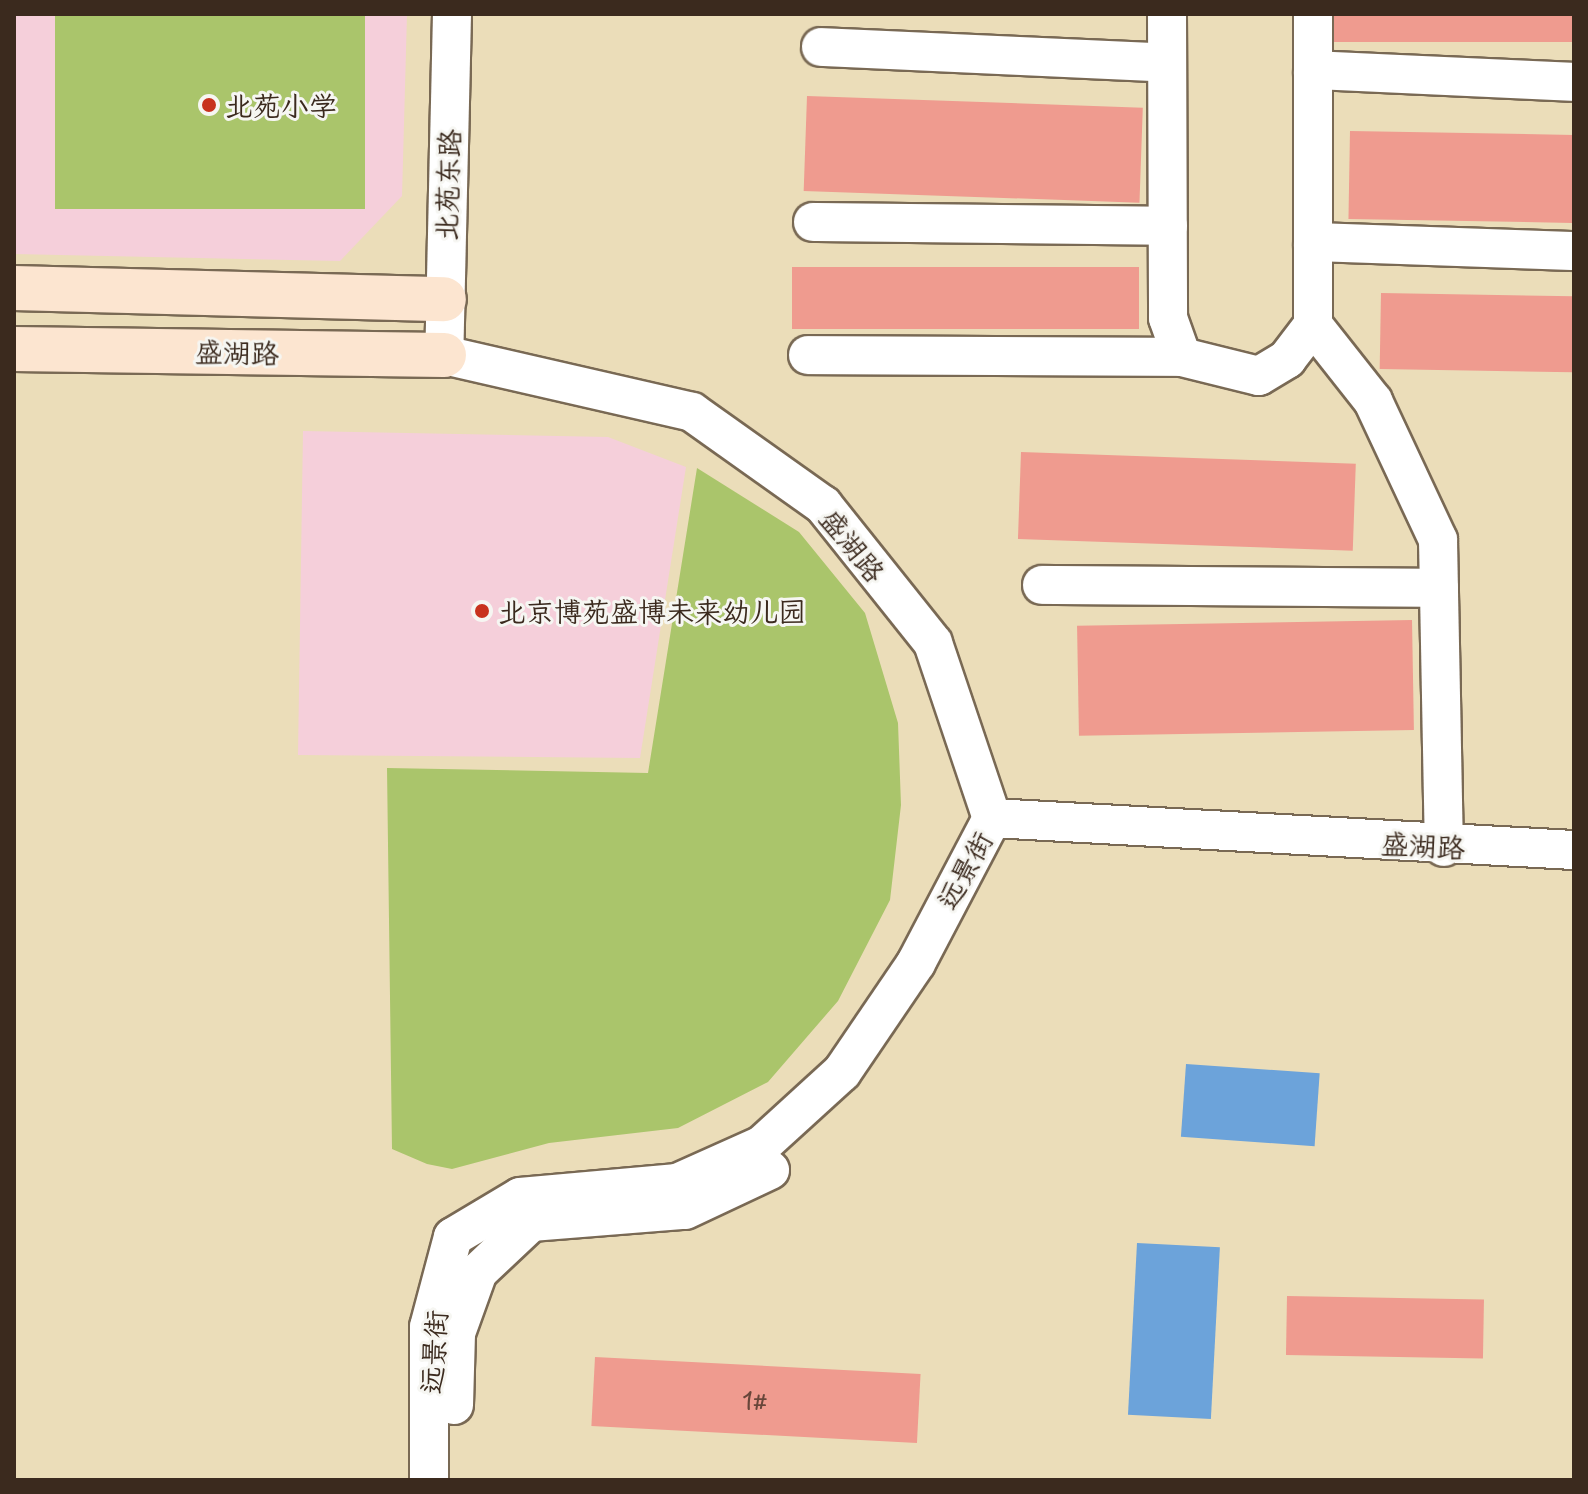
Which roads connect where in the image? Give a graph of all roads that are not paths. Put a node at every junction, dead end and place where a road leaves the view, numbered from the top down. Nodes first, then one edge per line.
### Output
1 (452, 14) edge
2 (1167, 14) edge
3 (1313, 14) edge
4 (821, 47) dead end
5 (1167, 63) junction
6 (1313, 70) junction
7 (1574, 82) edge
8 (813, 222) dead end
9 (1168, 226) junction
10 (1313, 242) junction
11 (1574, 251) edge
12 (14, 288) edge
13 (444, 299) junction
14 (1313, 325) junction
15 (14, 349) edge
16 (444, 355) junction
17 (808, 355) dead end
18 (1182, 357) junction
19 (1042, 585) dead end
20 (1439, 588) junction
21 (992, 818) junction
22 (1444, 847) junction
23 (1574, 850) edge
24 (429, 1480) edge
25 (453, 1480) edge

1 - 13 street, 北苑东路
2 - 5 street
3 - 6 street
4 - 5 street
5 - 9 street
6 - 7 street
6 - 10 street
8 - 9 street
9 - 18 street
10 - 11 street
10 - 14 street
12 - 13 main road, 盛湖路
13 - 16 street, 北苑东路
14 - 18 street
14 - 20 street
15 - 16 main road, 盛湖路
16 - 21 street, 盛湖路
17 - 18 street
19 - 20 street
20 - 22 street
21 - 22 street, 盛湖路
21 - 24 street, 远景街
21 - 25 street, 远景街
22 - 23 street, 盛湖路

